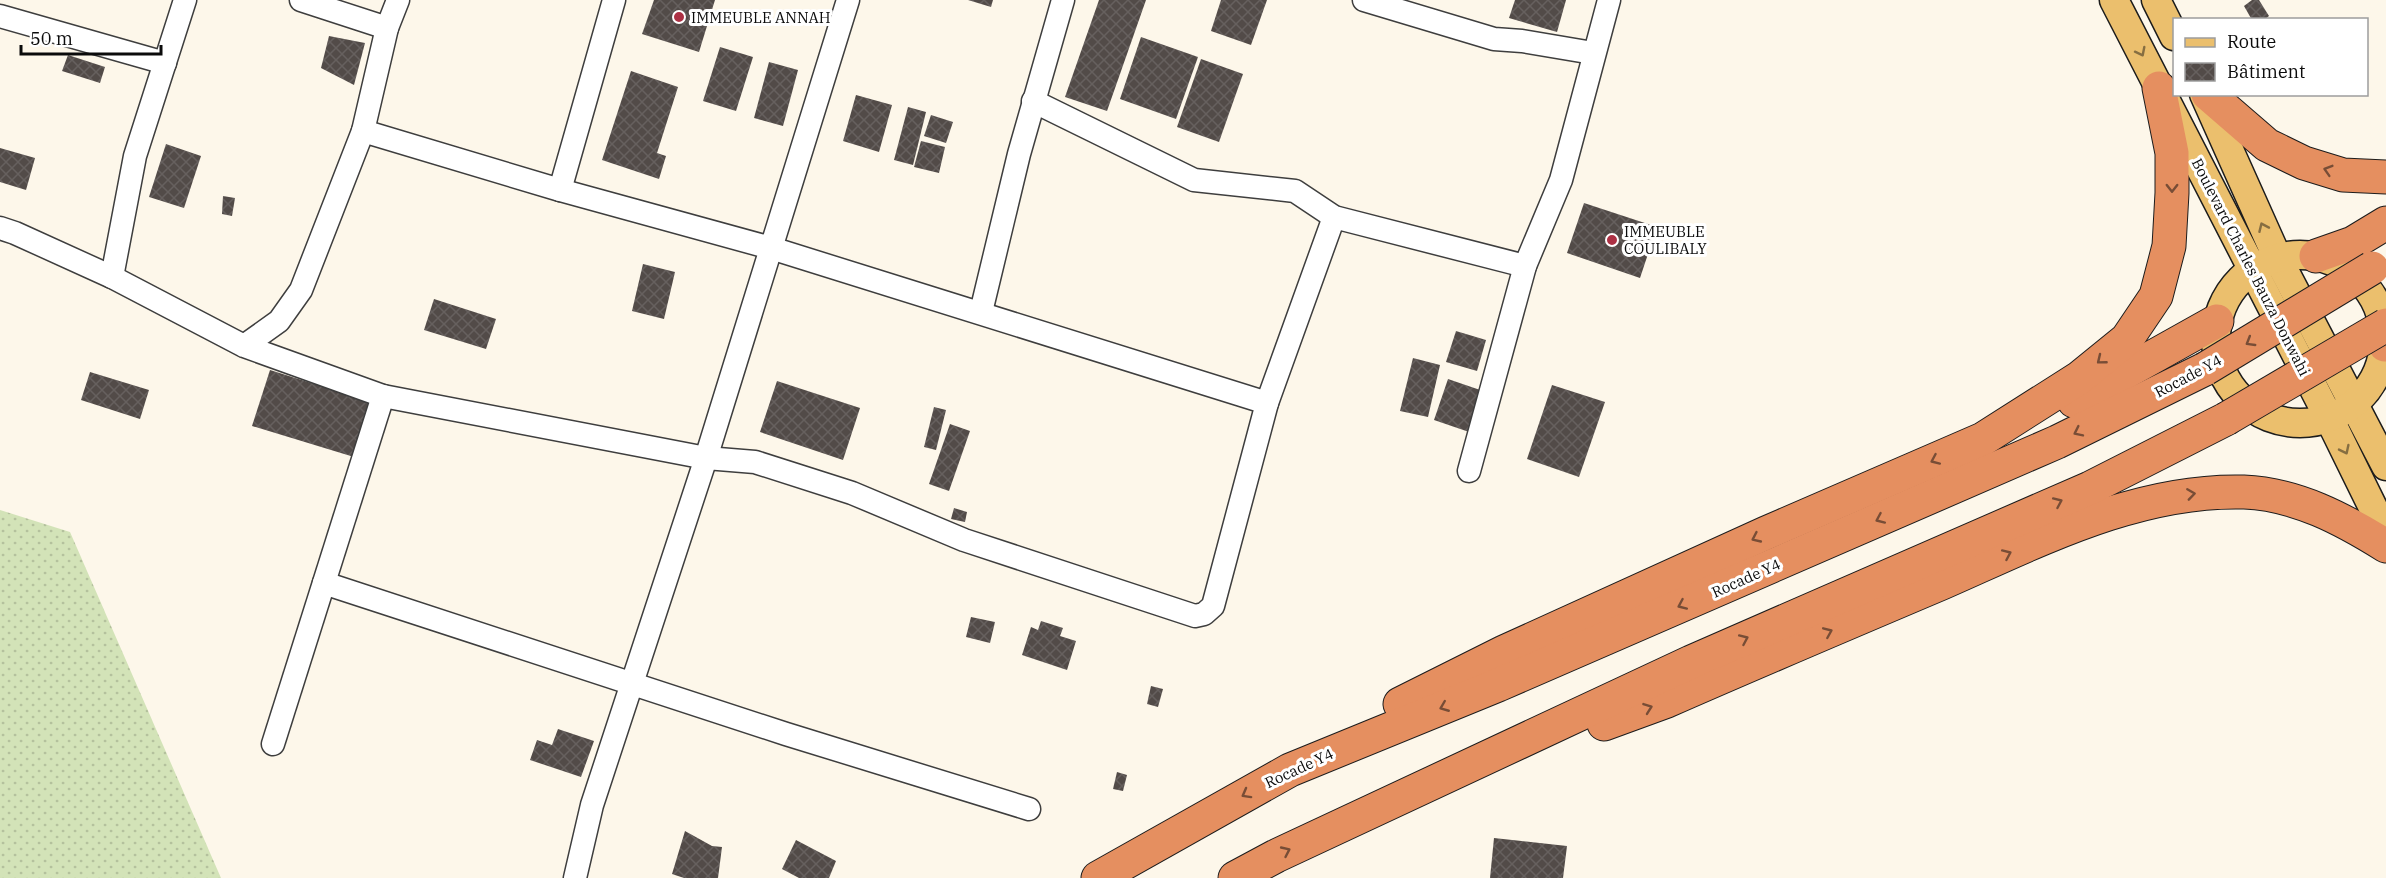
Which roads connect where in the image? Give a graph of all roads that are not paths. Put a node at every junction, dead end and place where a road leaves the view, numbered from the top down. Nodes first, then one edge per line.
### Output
1 (185, 0) edge
2 (301, 0) edge
3 (398, 0) edge
4 (614, 0) edge
5 (848, 0) edge
6 (1063, 0) edge
7 (1364, 0) edge
8 (1609, 0) edge
9 (2114, 0) edge
10 (2156, 0) edge
11 (5, 11) edge
12 (387, 28) junction
13 (2173, 32) edge
14 (1593, 53) junction
15 (165, 63) junction
16 (2159, 88) junction
17 (2207, 96) edge
18 (2208, 96) edge
19 (1033, 101) junction
20 (363, 131) junction
21 (2386, 177) edge
22 (560, 190) junction
23 (1334, 217) junction
24 (2386, 223) edge
25 (0, 228) edge
26 (771, 248) junction
27 (2316, 256) junction
28 (2277, 257) junction
29 (2379, 264) edge
30 (1526, 266) junction
31 (2251, 270) junction
32 (111, 277) junction
33 (981, 312) junction
34 (2217, 321) junction
35 (2386, 338) edge
36 (243, 346) junction
37 (383, 396) junction
38 (1268, 402) junction
39 (2355, 404) junction
40 (2263, 415) junction
41 (2329, 418) junction
42 (1983, 439) junction
43 (706, 458) junction
44 (2386, 466) edge
45 (1470, 471) dead end
46 (2069, 526) junction
47 (2386, 534) edge
48 (2386, 546) edge
49 (324, 583) junction
50 (630, 684) junction
51 (273, 744) dead end
52 (1290, 770) junction
53 (1377, 808) junction
54 (1029, 809) dead end
55 (575, 878) edge
56 (1098, 878) edge
57 (1235, 878) edge

1 - 15 street
2 - 12 street
3 - 12 street
4 - 22 street
5 - 26 street
6 - 19 street
7 - 14 street
8 - 14 street
9 -> 16 main road, Boulevard Charles Bauza Donwahi
10 - 13 main road
11 - 15 street
12 - 20 street
14 - 30 street
15 - 32 street
16 - 31 main road, Boulevard Charles Bauza Donwahi
16 -> 42 highway
28 -> 17 main road, Boulevard Charles Bauza Donwahi
21 -> 18 highway
19 - 23 street
19 - 33 street
20 - 22 street
20 - 36 street
22 - 26 street
23 - 30 street
23 - 38 street
24 - 27 highway
25 - 32 street
26 - 33 street
26 - 43 street
27 - 28 main road
27 - 35 main road
28 - 31 main road
28 - 39 main road, Boulevard Charles Bauza Donwahi
29 -> 52 highway, Rocade Y4, bridge
30 - 45 street
31 - 34 main road
31 - 41 main road, Boulevard Charles Bauza Donwahi
32 - 36 street
33 - 38 street
34 - 40 main road
34 - 42 highway
35 - 39 main road
53 -> 35 highway, bridge
36 - 37 street
37 - 43 street
37 - 49 street
38 - 43 street
39 - 41 main road
39 - 44 main road, Boulevard Charles Bauza Donwahi
40 - 41 main road
40 - 46 highway
41 -> 47 main road, Boulevard Charles Bauza Donwahi
42 -> 52 highway
43 - 50 street
46 -> 48 highway
53 -> 46 highway
49 - 50 street
49 - 51 street
50 - 54 street
50 - 55 street
52 -> 56 highway, Rocade Y4
57 -> 53 highway

